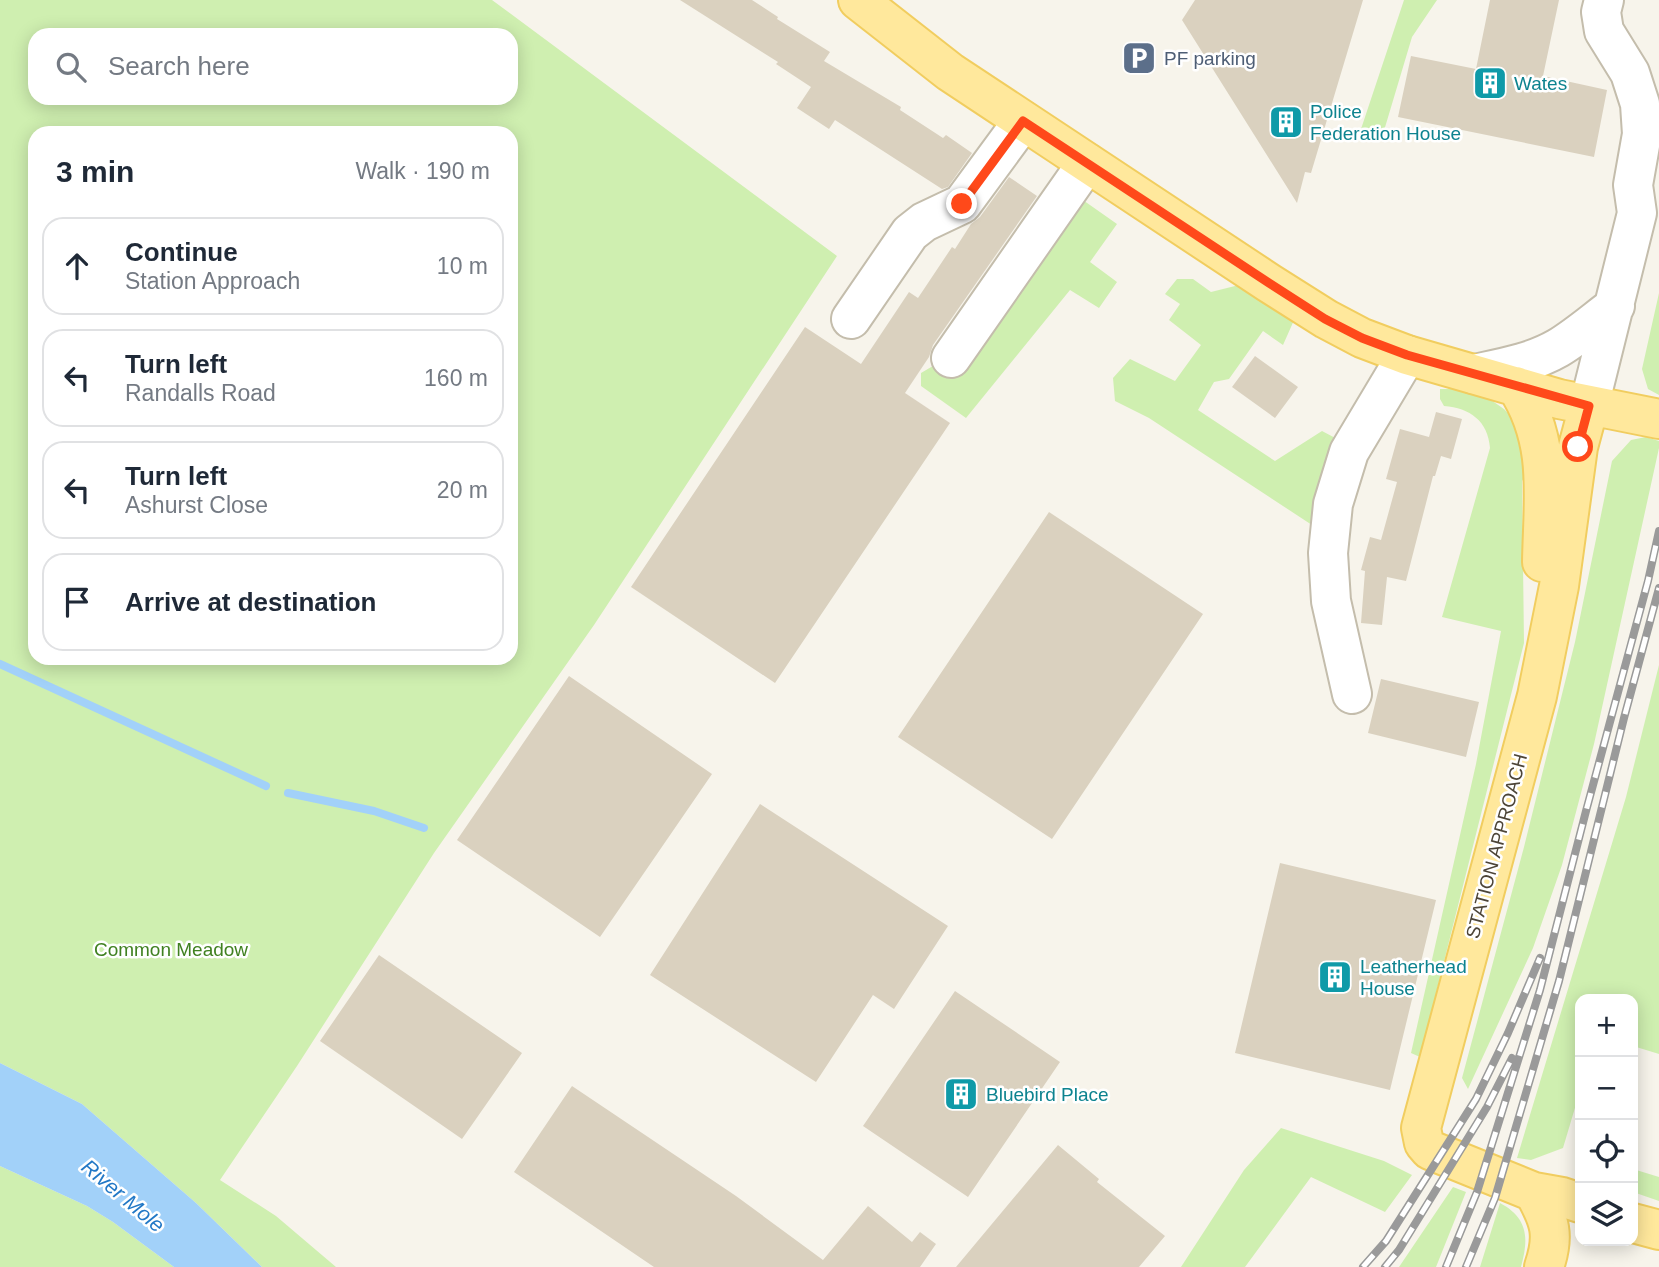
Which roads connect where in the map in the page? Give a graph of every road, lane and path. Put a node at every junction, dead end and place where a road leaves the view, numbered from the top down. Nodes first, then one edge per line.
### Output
1 (858, 0) edge
2 (1604, 0) edge
3 (1023, 121) junction
4 (1087, 163) junction
5 (1648, 201) edge
6 (1615, 306) junction
7 (851, 319) dead end
8 (1407, 355) junction
9 (951, 358) dead end
10 (1474, 374) junction
11 (1516, 386) junction
12 (1589, 406) junction
13 (1659, 419) edge
14 (1549, 634) junction
15 (1352, 694) dead end
16 (1534, 1192) junction
17 (1575, 1201) edge
18 (1638, 1224) edge
19 (1659, 1230) edge
20 (1558, 1246) edge

1 - 3 main road
2 - 5 street
3 - 4 main road
3 - 7 street
4 - 8 main road
4 - 9 street
5 - 6 street
6 - 10 street
6 - 12 street
8 - 10 main road
8 - 15 street
10 - 11 main road
11 - 12 main road
11 - 14 main road, STATION APPROACH
12 - 13 main road
12 - 14 main road, STATION APPROACH
14 - 16 main road, STATION APPROACH
16 - 17 main road, STATION APPROACH
16 - 20 main road
18 - 19 main road

